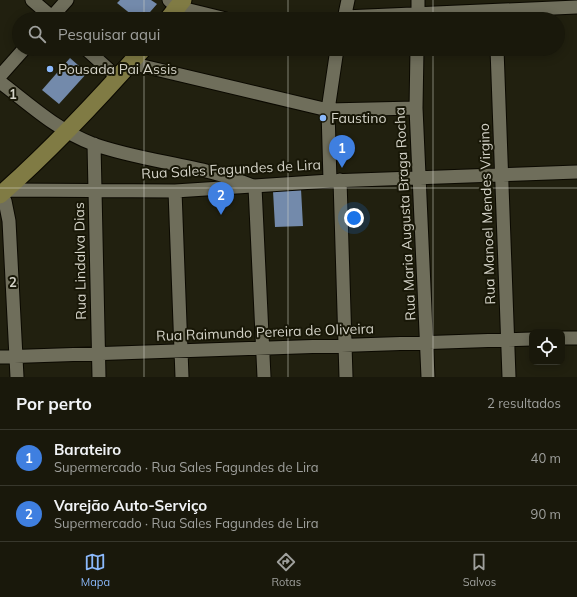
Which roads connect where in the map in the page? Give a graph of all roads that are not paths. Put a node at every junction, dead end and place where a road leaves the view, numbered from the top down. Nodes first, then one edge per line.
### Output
1 (32, 0) edge
2 (67, 0) edge
3 (348, 0) edge
4 (174, 6) edge
5 (577, 7) edge
6 (496, 10) edge
7 (418, 11) edge
8 (45, 12) edge
9 (57, 12) edge
10 (198, 12) edge
11 (345, 12) edge
12 (407, 12) edge
13 (18, 56) edge
14 (94, 56) edge
15 (136, 56) edge
16 (336, 56) edge
17 (417, 56) edge
18 (497, 56) edge
19 (130, 63) junction
20 (0, 76) edge
21 (118, 78) junction
22 (0, 82) edge
23 (416, 108) junction
24 (328, 110) junction
25 (67, 132) junction
26 (94, 144) junction
27 (577, 172) edge
28 (502, 175) junction
29 (420, 178) junction
30 (335, 181) junction
31 (255, 187) junction
32 (95, 190) junction
33 (175, 190) junction
34 (2, 193) edge
35 (565, 338) edge
36 (577, 338) edge
37 (508, 340) junction
38 (529, 340) edge
39 (427, 343) junction
40 (345, 346) junction
41 (263, 348) junction
42 (180, 351) junction
43 (98, 354) junction
44 (0, 357) edge
45 (16, 357) junction
46 (17, 377) edge
47 (99, 377) edge
48 (182, 377) edge
49 (264, 377) edge
50 (346, 377) edge
51 (428, 377) edge
52 (509, 377) edge

1 - 8 street
2 - 9 street
3 - 11 street
4 - 10 street
5 - 6 street
6 - 7 street
7 - 12 street
13 - 20 street
14 - 21 street
15 - 19 main road
16 - 24 street
17 - 23 street, Rua Maria Augusta Braga Rocha
18 - 28 street, Rua Manoel Mendes Virgino
19 - 21 main road
19 - 24 street
21 - 25 main road
22 - 25 street
23 - 24 street
23 - 29 street, Rua Maria Augusta Braga Rocha
24 - 30 street
25 - 26 street
25 - 34 main road
26 - 31 street
26 - 32 street, Rua Lindalva Dias
27 - 28 street, Rua Sales Fagundes de Lira
28 - 29 street, Rua Sales Fagundes de Lira
28 - 37 street, Rua Manoel Mendes Virgino
29 - 30 street, Rua Sales Fagundes de Lira
29 - 39 street, Rua Maria Augusta Braga Rocha
30 - 31 street, Rua Sales Fagundes de Lira
30 - 40 street
31 - 33 street, Rua Sales Fagundes de Lira
31 - 41 street
32 - 33 street, Rua Sales Fagundes de Lira
32 - 34 street, Rua Sales Fagundes de Lira
32 - 43 street, Rua Lindalva Dias
33 - 42 street
34 - 45 street
35 - 36 street
37 - 38 street, Rua Raimundo Pereira de Oliveira
37 - 39 street, Rua Raimundo Pereira de Oliveira
37 - 52 street, Rua Manoel Mendes Virgino
39 - 40 street, Rua Raimundo Pereira de Oliveira
39 - 51 street, Rua Maria Augusta Braga Rocha
40 - 41 street, Rua Raimundo Pereira de Oliveira
40 - 50 street
41 - 42 street, Rua Raimundo Pereira de Oliveira
41 - 49 street
42 - 43 street, Rua Raimundo Pereira de Oliveira
42 - 48 street
43 - 45 street, Rua Raimundo Pereira de Oliveira
43 - 47 street, Rua Lindalva Dias
44 - 45 street, Rua Raimundo Pereira de Oliveira
45 - 46 street

